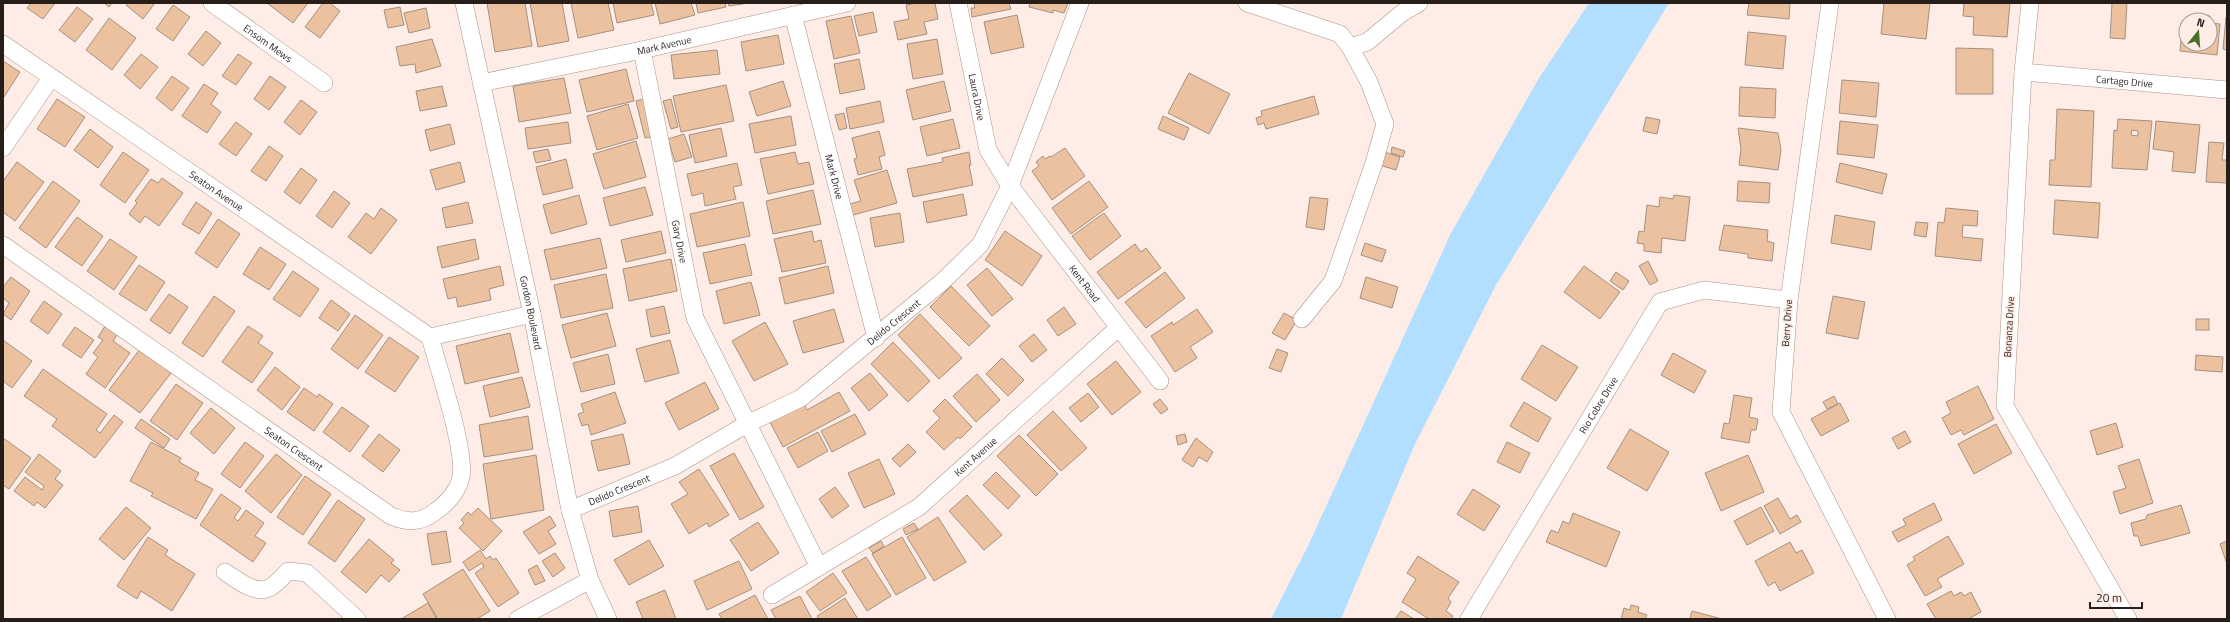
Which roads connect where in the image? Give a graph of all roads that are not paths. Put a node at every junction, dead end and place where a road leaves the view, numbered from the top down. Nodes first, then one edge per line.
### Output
1 (212, 3) edge
2 (464, 3) edge
3 (847, 3) edge
4 (958, 3) edge
5 (1080, 3) edge
6 (1247, 3) edge
7 (1419, 3) edge
8 (1830, 3) edge
9 (2030, 3) edge
10 (793, 15) junction
11 (3, 44) edge
12 (1350, 47) junction
13 (642, 50) junction
14 (2023, 72) junction
15 (51, 78) junction
16 (324, 83) dead end
17 (481, 83) junction
18 (2227, 90) edge
19 (3, 148) edge
20 (1010, 186) junction
21 (3, 245) edge
22 (1789, 300) junction
23 (532, 314) junction
24 (1302, 319) dead end
25 (1118, 328) junction
26 (430, 337) junction
27 (876, 338) junction
28 (1160, 381) dead end
29 (747, 424) junction
30 (570, 510) junction
31 (819, 567) junction
32 (225, 572) dead end
33 (590, 580) junction
34 (772, 595) dead end
35 (357, 619) edge
36 (518, 619) edge
37 (608, 619) edge
38 (1469, 619) edge
39 (1887, 619) edge
40 (2128, 619) edge

1 - 16 street, Ensom Mews
2 - 17 street, Gordon Boulevard
3 - 10 street, Mark Avenue
4 - 20 street, Laura Drive
5 - 20 street, Delido Crescent
6 - 12 street
7 - 12 street
8 - 22 street, Berry Drive
9 - 14 street, Bonanza Drive
10 - 13 street, Mark Avenue
10 - 27 street, Mark Drive
11 - 15 street, Seaton Avenue
12 - 24 street
13 - 17 street, Mark Avenue
13 - 29 street, Gary Drive
14 - 18 street, Cartago Drive
14 - 40 street, Bonanza Drive
15 - 19 street
15 - 26 street, Seaton Avenue
17 - 23 street, Gordon Boulevard
20 - 25 street, Kent Road
20 - 27 street, Delido Crescent
21 - 26 street, Seaton Crescent
22 - 38 street, Rio Cobre Drive
22 - 39 street, Berry Drive
23 - 26 street
23 - 30 street, Gordon Boulevard
25 - 28 street, Kent Road
25 - 31 street, Kent Avenue
27 - 29 street, Delido Crescent
29 - 30 street, Delido Crescent
29 - 31 street
30 - 33 street, Gordon Boulevard
31 - 34 street, Kent Avenue
32 - 35 street
33 - 36 street
33 - 37 street, Gordon Boulevard

